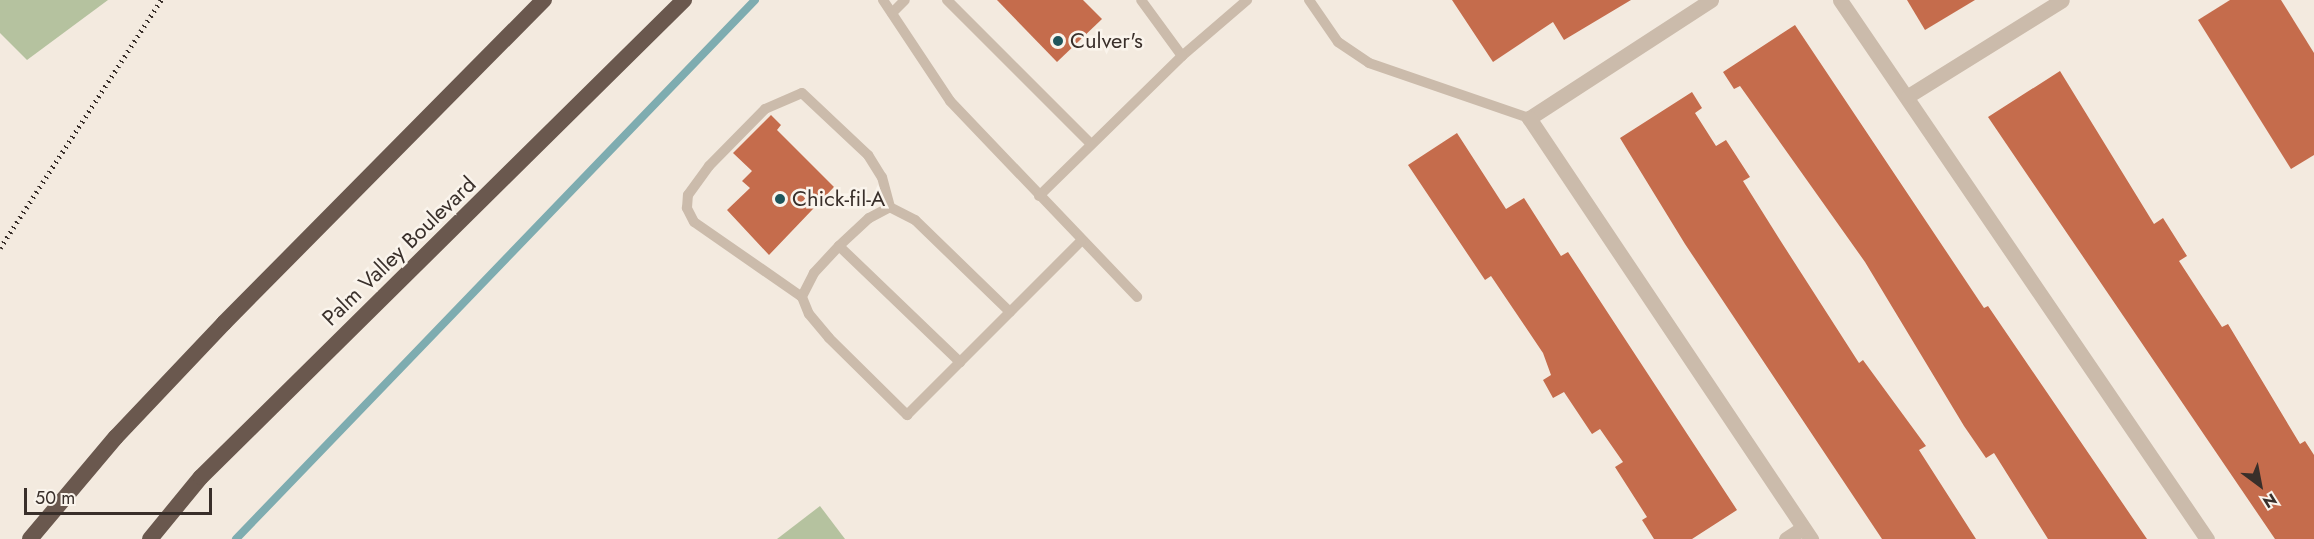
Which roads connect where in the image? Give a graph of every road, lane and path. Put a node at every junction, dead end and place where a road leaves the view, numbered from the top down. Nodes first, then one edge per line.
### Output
1 (544, 0) edge
2 (684, 0) edge
3 (883, 0) edge
4 (905, 0) edge
5 (947, 0) edge
6 (1141, 0) edge
7 (1247, 0) edge
8 (1309, 0) edge
9 (1711, 0) edge
10 (1840, 0) edge
11 (2062, 0) edge
12 (892, 13) junction
13 (1182, 56) junction
14 (1908, 96) junction
15 (1529, 118) junction
16 (1091, 144) junction
17 (1039, 196) junction
18 (890, 207) junction
19 (1081, 241) junction
20 (839, 246) junction
21 (802, 297) junction
22 (1137, 297) dead end
23 (1010, 312) junction
24 (960, 362) junction
25 (1807, 534) edge
26 (30, 539) edge
27 (150, 539) edge
28 (1786, 539) edge
29 (2207, 539) edge

1 - 26 highway
2 - 27 highway, Palm Valley Boulevard
3 - 12 lane
4 - 12 lane
5 - 16 lane
6 - 13 lane
7 - 13 lane
8 - 15 lane
9 - 15 street
10 - 14 street
11 - 14 street
12 - 17 lane
13 - 16 lane
14 - 29 street
15 - 25 street
16 - 17 lane
17 - 19 lane
18 - 20 lane
18 - 21 lane
18 - 23 lane
19 - 22 lane
19 - 23 lane
20 - 21 lane
20 - 24 lane
21 - 24 lane
23 - 24 lane
25 - 28 street

